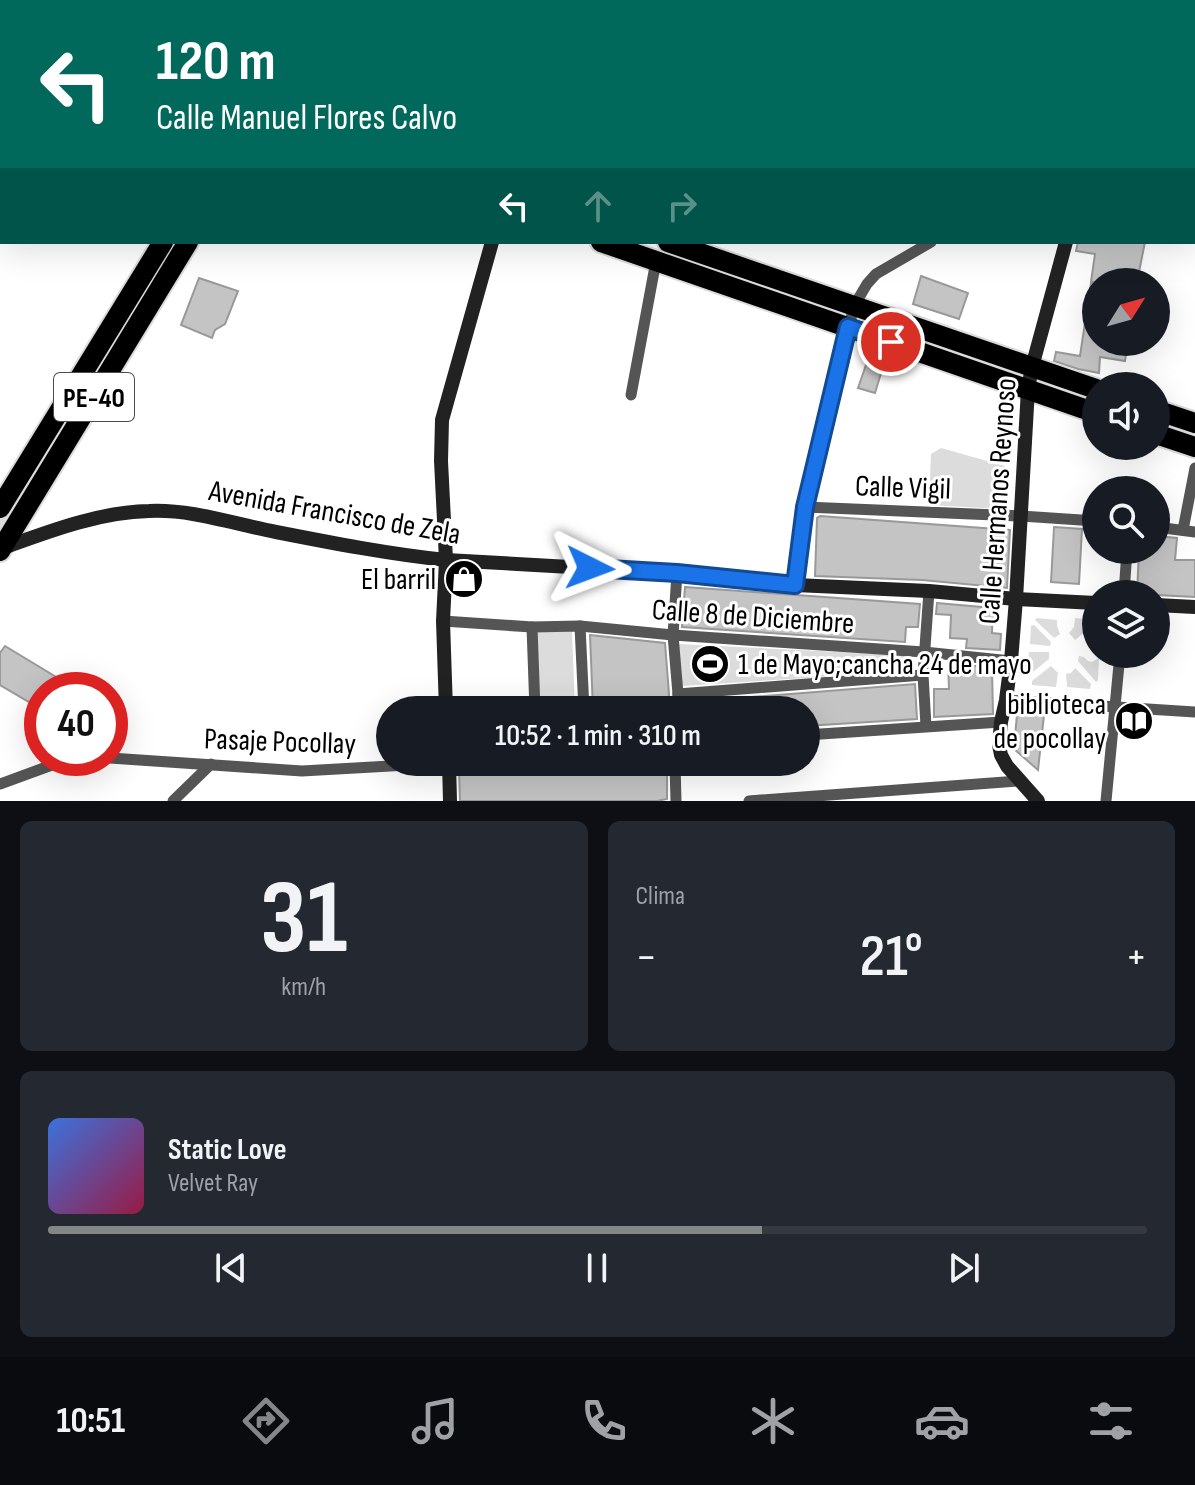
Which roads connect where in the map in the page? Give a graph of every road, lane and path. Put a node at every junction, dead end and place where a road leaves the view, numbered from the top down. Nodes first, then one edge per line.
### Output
1 (162, 244) edge
2 (187, 244) edge
3 (491, 244) edge
4 (608, 244) edge
5 (674, 244) edge
6 (928, 244) edge
7 (1065, 244) edge
8 (656, 261) junction
9 (854, 306) junction
10 (848, 327) junction
11 (1032, 367) junction
12 (1082, 384) edge
13 (1028, 389) junction
14 (631, 395) dead end
15 (1082, 408) edge
16 (1170, 415) edge
17 (1195, 423) edge
18 (1170, 439) edge
19 (1195, 447) edge
20 (1195, 468) edge
21 (805, 507) junction
22 (0, 508) edge
23 (1021, 516) junction
24 (1082, 520) edge
25 (1189, 531) edge
26 (1, 550) edge
27 (446, 560) junction
28 (677, 573) junction
29 (795, 585) junction
30 (929, 591) junction
31 (1016, 599) junction
32 (1082, 602) edge
33 (1170, 606) edge
34 (1195, 607) edge
35 (443, 621) junction
36 (580, 626) junction
37 (532, 627) junction
38 (673, 635) junction
39 (924, 652) junction
40 (1011, 661) junction
41 (1119, 668) edge
42 (923, 675) junction
43 (678, 694) joint
44 (446, 696) edge
45 (534, 696) edge
46 (583, 696) edge
47 (1006, 700) junction
48 (1116, 708) junction
49 (1195, 712) edge
50 (1001, 722) junction
51 (926, 726) junction
52 (820, 734) edge
53 (128, 759) edge
54 (211, 764) junction
55 (376, 767) edge
56 (24, 775) edge
57 (452, 776) edge
58 (675, 776) edge
59 (1019, 781) junction
60 (0, 784) edge
61 (173, 801) edge
62 (450, 801) edge
63 (676, 801) edge
64 (749, 801) edge
65 (1038, 801) edge
66 (1106, 801) edge

1 - 22 highway, PE-40
2 - 26 highway, PE-40
3 - 27 street
4 - 8 highway
5 - 9 highway
6 - 9 street
7 - 11 street, Calle Hermanos Reynoso
8 - 10 highway
8 - 14 street
9 - 10 street
9 - 11 highway
10 - 13 highway
10 - 21 street
11 - 12 highway
11 - 13 street, Calle Hermanos Reynoso
13 - 15 highway
13 - 23 street, Calle Hermanos Reynoso
16 - 17 highway
18 - 19 highway
20 - 25 street
21 - 23 street, Calle Vigil
21 - 29 street
23 - 24 street, Calle Vigil
23 - 31 street, Calle Hermanos Reynoso
26 - 27 street, Avenida Francisco de Zela
27 - 28 street, Avenida Francisco de Zela
27 - 35 street
28 - 29 street, Avenida Francisco de Zela
28 - 38 street
29 - 30 street, Avenida Francisco de Zela
30 - 31 street, Avenida Francisco de Zela
30 - 39 street
31 - 32 street, Avenida Francisco de Zela
31 - 40 street, Calle Hermanos Reynoso
33 - 34 street
35 - 37 street, Calle 8 de Diciembre
35 - 44 street
36 - 37 street, Calle 8 de Diciembre
36 - 38 street, Calle 8 de Diciembre
36 - 46 street
37 - 45 street
38 - 39 street, Calle 8 de Diciembre
38 - 43 street
39 - 40 street, Calle 8 de Diciembre
39 - 42 street
40 - 47 street, Calle Hermanos Reynoso
41 - 48 street
42 - 43 street
42 - 51 street
47 - 48 street
47 - 50 street, Calle Hermanos Reynoso
48 - 49 street
48 - 66 street
50 - 51 street
50 - 59 street, Calle Hermanos Reynoso
51 - 52 street
53 - 54 street, Pasaje Pocollay
54 - 55 street, Pasaje Pocollay
54 - 61 street
56 - 60 street
57 - 62 street
58 - 63 street
59 - 64 street
59 - 65 street, Calle Hermanos Reynoso

